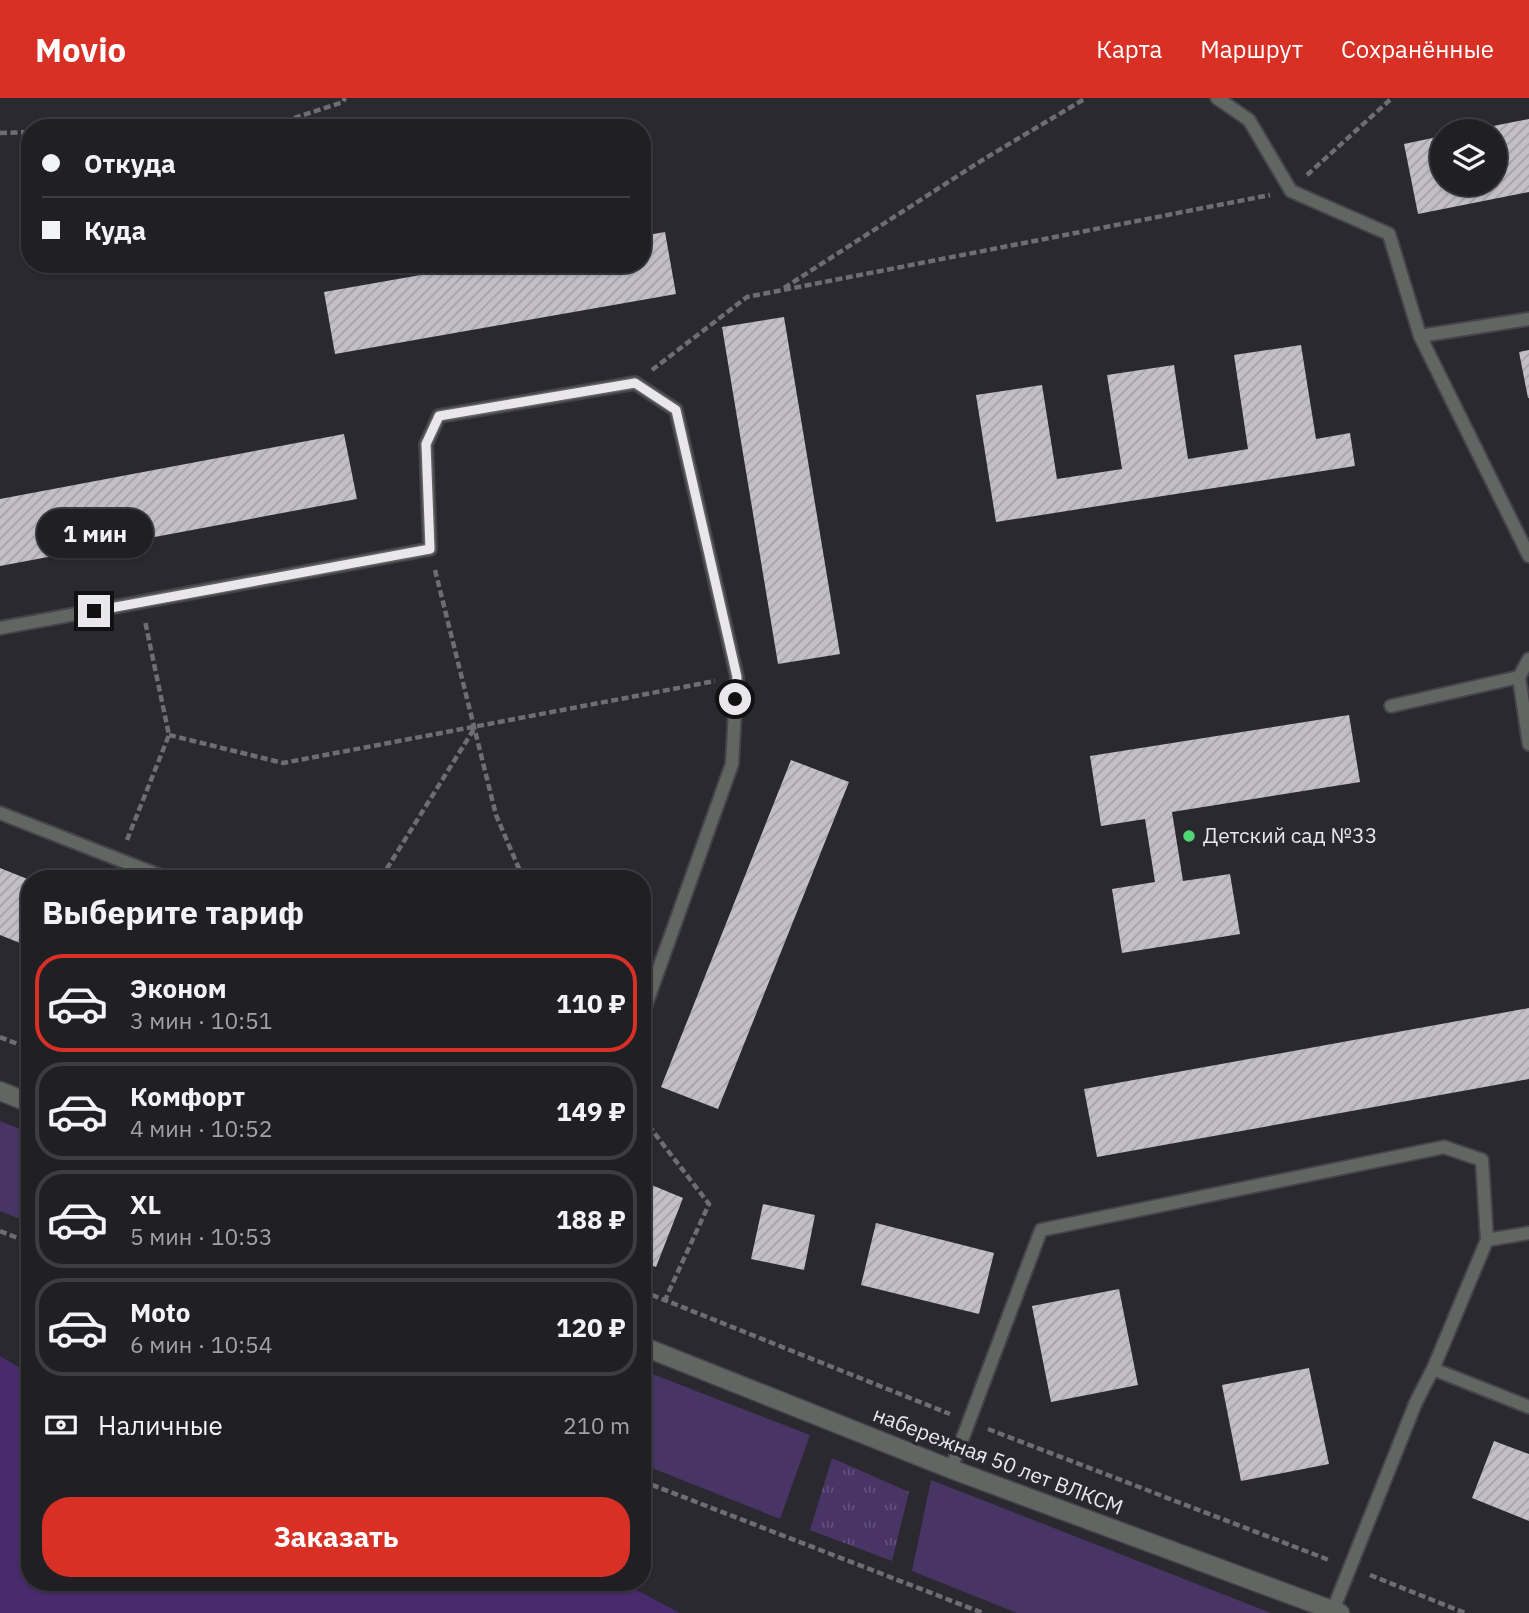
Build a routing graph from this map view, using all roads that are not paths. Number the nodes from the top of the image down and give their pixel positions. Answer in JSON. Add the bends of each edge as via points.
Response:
{"nodes":[{"id":1,"x":1217,"y":98,"type":"edge"},
{"id":2,"x":1529,"y":318,"type":"edge"},
{"id":3,"x":1420,"y":337,"type":"junction"},
{"id":4,"x":1529,"y":556,"type":"edge"},
{"id":5,"x":0,"y":628,"type":"edge"},
{"id":6,"x":1529,"y":659,"type":"edge"},
{"id":7,"x":1519,"y":677,"type":"junction"},
{"id":8,"x":1391,"y":706,"type":"dead end"},
{"id":9,"x":1529,"y":744,"type":"edge"},
{"id":10,"x":0,"y":813,"type":"edge"},
{"id":11,"x":145,"y":870,"type":"edge"},
{"id":12,"x":651,"y":991,"type":"edge"},
{"id":13,"x":0,"y":1091,"type":"edge"},
{"id":14,"x":21,"y":1099,"type":"edge"},
{"id":15,"x":1529,"y":1233,"type":"edge"},
{"id":16,"x":1487,"y":1240,"type":"junction"},
{"id":17,"x":651,"y":1350,"type":"edge"},
{"id":18,"x":1433,"y":1369,"type":"junction"},
{"id":19,"x":1529,"y":1407,"type":"edge"},
{"id":20,"x":951,"y":1469,"type":"junction"},
{"id":21,"x":1336,"y":1612,"type":"edge"}],
"edges":[{"from":1,"to":3,"type":"lane","via":[[1250,120],[1291,191],[1389,234]]},
{"from":2,"to":3,"type":"lane"},
{"from":3,"to":4,"type":"lane"},
{"from":5,"to":12,"type":"lane","via":[[430,549],[426,444],[439,416],[635,383],[676,410],[737,677],[732,764]]},
{"from":6,"to":7,"type":"lane"},
{"from":7,"to":8,"type":"lane"},
{"from":7,"to":9,"type":"lane"},
{"from":10,"to":11,"type":"lane"},
{"from":13,"to":14,"type":"street"},
{"from":15,"to":16,"type":"lane"},
{"from":16,"to":18,"type":"lane"},
{"from":16,"to":20,"type":"lane","via":[[1482,1160],[1444,1147],[1041,1230]]},
{"from":17,"to":20,"type":"street","name":"набережная 50 лет ВЛКСМ"},
{"from":18,"to":19,"type":"lane"},
{"from":18,"to":21,"type":"lane","via":[[1350,1567]]},
{"from":20,"to":21,"type":"street","name":"набережная 50 лет ВЛКСМ"}]}
